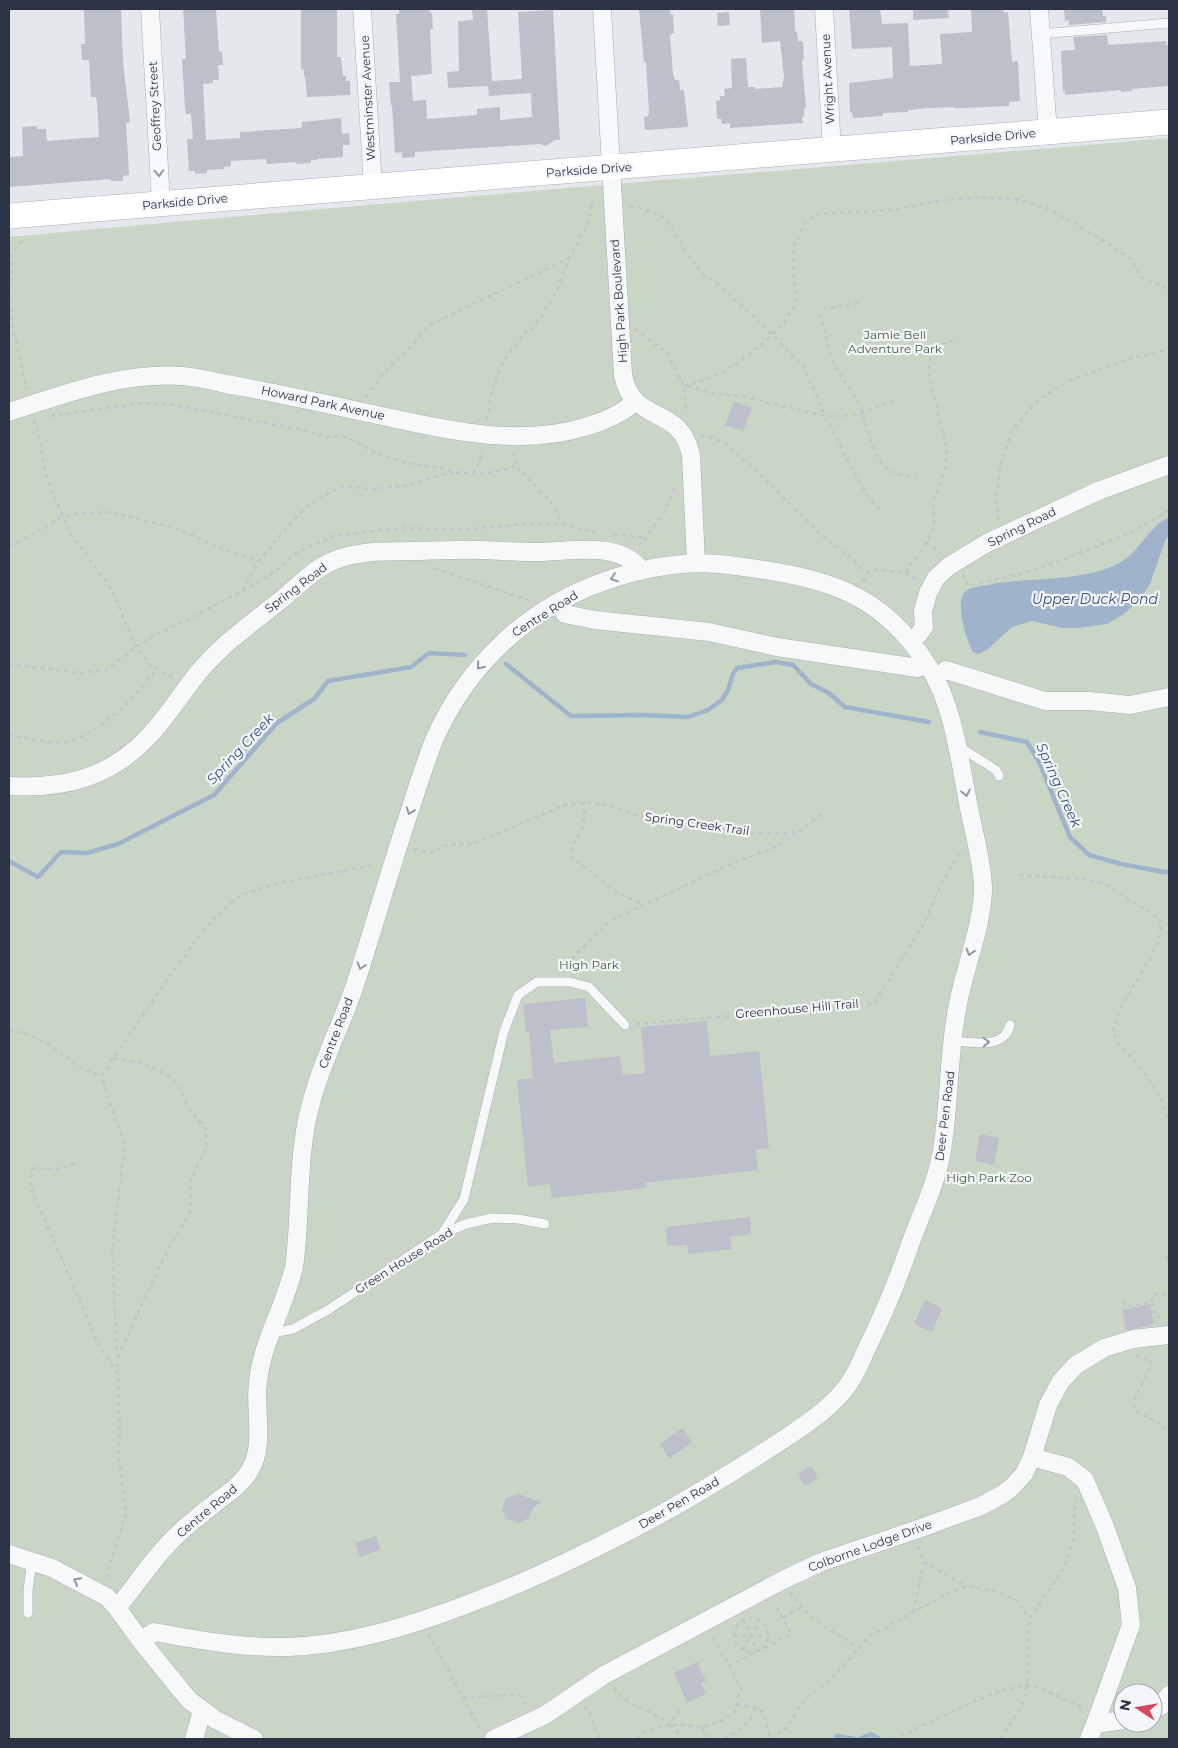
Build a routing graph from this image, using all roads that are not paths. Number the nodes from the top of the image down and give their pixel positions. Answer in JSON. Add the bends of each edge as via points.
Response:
{"nodes":[{"id":1,"x":150,"y":9,"type":"edge"},
{"id":2,"x":362,"y":9,"type":"edge"},
{"id":3,"x":602,"y":9,"type":"edge"},
{"id":4,"x":824,"y":9,"type":"edge"},
{"id":5,"x":1039,"y":9,"type":"edge"},
{"id":6,"x":1169,"y":23,"type":"edge"},
{"id":7,"x":1040,"y":34,"type":"junction"},
{"id":8,"x":1169,"y":122,"type":"edge"},
{"id":9,"x":1048,"y":132,"type":"junction"},
{"id":10,"x":832,"y":150,"type":"junction"},
{"id":11,"x":611,"y":168,"type":"junction"},
{"id":12,"x":373,"y":187,"type":"junction"},
{"id":13,"x":161,"y":204,"type":"junction"},
{"id":14,"x":9,"y":216,"type":"edge"},
{"id":15,"x":635,"y":402,"type":"junction"},
{"id":16,"x":9,"y":412,"type":"edge"},
{"id":17,"x":1169,"y":465,"type":"edge"},
{"id":18,"x":696,"y":563,"type":"junction"},
{"id":19,"x":641,"y":571,"type":"junction"},
{"id":20,"x":565,"y":614,"type":"dead end"},
{"id":21,"x":916,"y":640,"type":"junction"},
{"id":22,"x":918,"y":668,"type":"dead end"},
{"id":23,"x":946,"y":670,"type":"dead end"},
{"id":24,"x":1169,"y":697,"type":"edge"},
{"id":25,"x":956,"y":745,"type":"junction"},
{"id":26,"x":999,"y":776,"type":"dead end"},
{"id":27,"x":9,"y":786,"type":"edge"},
{"id":28,"x":625,"y":1025,"type":"road end"},
{"id":29,"x":1010,"y":1025,"type":"dead end"},
{"id":30,"x":953,"y":1041,"type":"junction"},
{"id":31,"x":544,"y":1224,"type":"dead end"},
{"id":32,"x":442,"y":1234,"type":"junction"},
{"id":33,"x":1165,"y":1329,"type":"edge"},
{"id":34,"x":272,"y":1333,"type":"junction"},
{"id":35,"x":1032,"y":1457,"type":"junction"},
{"id":36,"x":9,"y":1554,"type":"edge"},
{"id":37,"x":32,"y":1561,"type":"junction"},
{"id":38,"x":118,"y":1608,"type":"junction"},
{"id":39,"x":28,"y":1613,"type":"dead end"},
{"id":40,"x":141,"y":1640,"type":"junction"},
{"id":41,"x":202,"y":1711,"type":"junction"},
{"id":42,"x":1113,"y":1722,"type":"edge"},
{"id":43,"x":1094,"y":1726,"type":"edge"},
{"id":44,"x":488,"y":1736,"type":"edge"},
{"id":45,"x":194,"y":1739,"type":"edge"},
{"id":46,"x":254,"y":1739,"type":"edge"}],
"edges":[{"from":1,"to":13,"type":"street","name":"Geoffrey Street","one_way":true},
{"from":2,"to":12,"type":"street","name":"Westminster Avenue"},
{"from":3,"to":11,"type":"street","name":"High Park Boulevard"},
{"from":4,"to":10,"type":"street","name":"Wright Avenue"},
{"from":5,"to":7,"type":"street"},
{"from":6,"to":7,"type":"lane"},
{"from":7,"to":9,"type":"street"},
{"from":8,"to":9,"type":"main road","name":"Parkside Drive"},
{"from":9,"to":10,"type":"main road","name":"Parkside Drive"},
{"from":10,"to":11,"type":"main road","name":"Parkside Drive"},
{"from":11,"to":12,"type":"main road","name":"Parkside Drive"},
{"from":11,"to":15,"type":"street","name":"High Park Boulevard","via":[[623,375]]},
{"from":12,"to":13,"type":"main road","name":"Parkside Drive"},
{"from":13,"to":14,"type":"main road","name":"Parkside Drive"},
{"from":15,"to":16,"type":"street","name":"Howard Park Avenue","via":[[606,420],[578,429],[506,436],[458,432],[183,376],[145,375],[119,379]]},
{"from":15,"to":18,"type":"street","via":[[676,426],[689,445]]},
{"from":17,"to":21,"type":"street","name":"Spring Road","via":[[1098,491],[1002,536],[949,566],[936,578],[928,593],[923,611],[924,627]]},
{"from":18,"to":19,"type":"street","name":"Centre Road"},
{"from":18,"to":21,"type":"street","via":[[727,564],[792,574],[834,586],[858,596]]},
{"from":19,"to":27,"type":"street","name":"Spring Road","via":[[628,556],[601,550],[380,550],[352,554],[331,562],[310,576],[222,648],[198,673],[149,736],[126,756],[90,777],[53,786]]},
{"from":19,"to":34,"type":"street","name":"Centre Road","one_way":true,"via":[[569,596],[502,642],[457,697],[436,736],[350,999],[313,1097],[303,1144],[294,1267]]},
{"from":20,"to":22,"type":"street","via":[[709,632],[776,647]]},
{"from":21,"to":25,"type":"street","name":"Deer Pen Road","via":[[947,707]]},
{"from":23,"to":24,"type":"street","via":[[1045,701],[1130,705]]},
{"from":25,"to":26,"type":"lane","via":[[996,770]]},
{"from":25,"to":30,"type":"street","name":"Deer Pen Road","one_way":true,"via":[[983,884],[979,920],[956,1010]]},
{"from":28,"to":32,"type":"lane","via":[[589,987],[570,982],[537,982],[518,995],[504,1031],[464,1199]]},
{"from":30,"to":29,"type":"lane","one_way":true,"via":[[992,1043],[1005,1036]]},
{"from":30,"to":40,"type":"street","name":"Deer Pen Road","via":[[942,1154],[935,1182],[895,1288],[845,1389],[806,1424],[688,1499],[608,1542],[553,1570],[422,1622],[367,1637],[295,1647],[252,1647],[154,1632]]},
{"from":31,"to":32,"type":"lane","name":"Green House Road","via":[[492,1218]]},
{"from":32,"to":34,"type":"lane","name":"Green House Road","via":[[328,1310],[293,1329]]},
{"from":33,"to":35,"type":"street","name":"Colborne Lodge Drive","via":[[1104,1348],[1076,1365],[1061,1381],[1052,1398]]},
{"from":34,"to":38,"type":"street","name":"Centre Road","via":[[258,1382],[257,1452],[249,1472],[237,1486],[175,1536]]},
{"from":35,"to":43,"type":"street","via":[[1068,1467],[1085,1480],[1127,1588],[1130,1625]]},
{"from":35,"to":44,"type":"street","name":"Colborne Lodge Drive","via":[[1018,1481],[982,1506],[821,1562],[604,1675],[545,1715]]},
{"from":36,"to":37,"type":"street"},
{"from":38,"to":37,"type":"street","one_way":true,"via":[[103,1595]]},
{"from":37,"to":39,"type":"lane"},
{"from":38,"to":40,"type":"street"},
{"from":40,"to":41,"type":"street","via":[[179,1689]]},
{"from":41,"to":45,"type":"street"},
{"from":41,"to":46,"type":"street"},
{"from":42,"to":43,"type":"street"}]}
